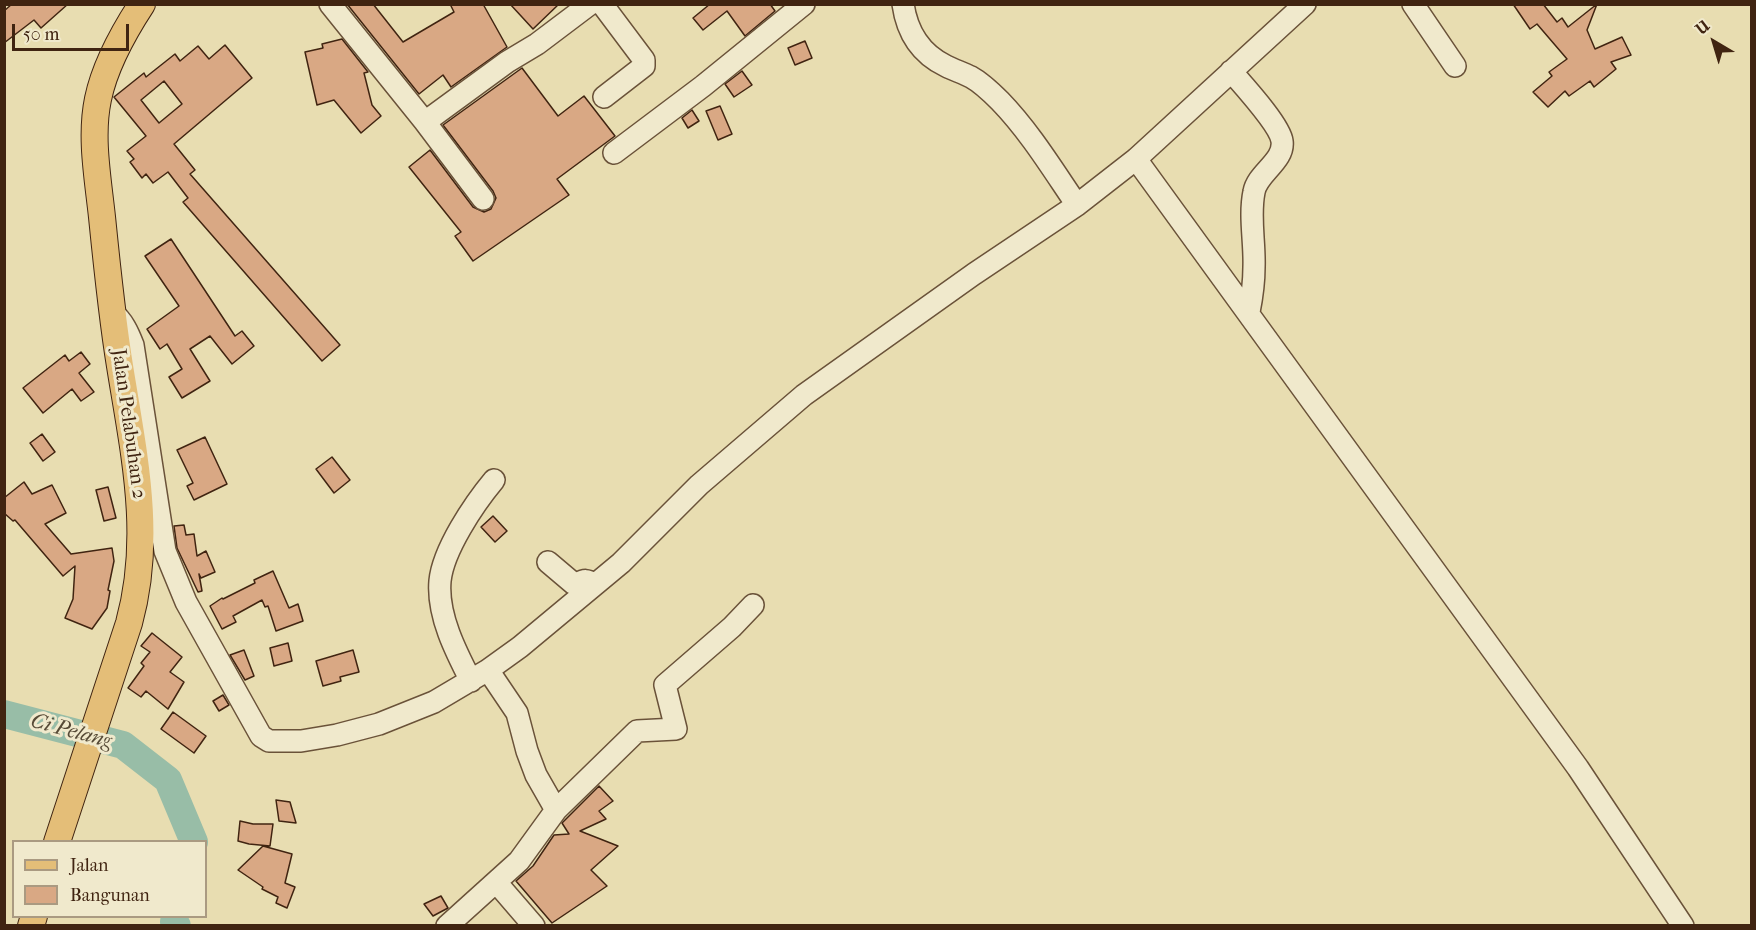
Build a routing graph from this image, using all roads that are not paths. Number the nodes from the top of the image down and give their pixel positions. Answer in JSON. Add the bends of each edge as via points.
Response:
{"nodes":[{"id":1,"x":142,"y":4,"type":"edge"},
{"id":2,"x":330,"y":4,"type":"edge"},
{"id":3,"x":590,"y":4,"type":"edge"},
{"id":4,"x":602,"y":4,"type":"edge"},
{"id":5,"x":804,"y":4,"type":"edge"},
{"id":6,"x":903,"y":4,"type":"edge"},
{"id":7,"x":1305,"y":4,"type":"edge"},
{"id":8,"x":1413,"y":4,"type":"edge"},
{"id":9,"x":1455,"y":66,"type":"dead end"},
{"id":10,"x":1231,"y":70,"type":"junction"},
{"id":11,"x":604,"y":97,"type":"dead end"},
{"id":12,"x":425,"y":122,"type":"junction"},
{"id":13,"x":614,"y":153,"type":"dead end"},
{"id":14,"x":1136,"y":159,"type":"junction"},
{"id":15,"x":483,"y":199,"type":"dead end"},
{"id":16,"x":1077,"y":205,"type":"junction"},
{"id":17,"x":112,"y":312,"type":"junction"},
{"id":18,"x":1249,"y":312,"type":"junction"},
{"id":19,"x":494,"y":480,"type":"dead end"},
{"id":20,"x":548,"y":562,"type":"dead end"},
{"id":21,"x":595,"y":584,"type":"junction"},
{"id":22,"x":753,"y":605,"type":"dead end"},
{"id":23,"x":479,"y":675,"type":"junction"},
{"id":24,"x":556,"y":810,"type":"junction"},
{"id":25,"x":58,"y":840,"type":"edge"},
{"id":26,"x":496,"y":882,"type":"junction"},
{"id":27,"x":447,"y":926,"type":"edge"},
{"id":28,"x":534,"y":926,"type":"edge"},
{"id":29,"x":1683,"y":926,"type":"edge"}],
"edges":[{"from":1,"to":17,"type":"main road","name":"Jalan Pelabuhan 2","via":[[116,49],[96,115],[97,166]]},
{"from":2,"to":12,"type":"street"},
{"from":3,"to":12,"type":"street"},
{"from":4,"to":11,"type":"street","via":[[644,60],[644,66]]},
{"from":5,"to":13,"type":"street"},
{"from":6,"to":16,"type":"street","via":[[905,17],[926,55],[974,78],[1001,101]]},
{"from":7,"to":10,"type":"street"},
{"from":8,"to":9,"type":"street"},
{"from":10,"to":14,"type":"street"},
{"from":10,"to":18,"type":"street","via":[[1277,128],[1283,143],[1254,192],[1254,267]]},
{"from":12,"to":15,"type":"street"},
{"from":14,"to":16,"type":"street"},
{"from":14,"to":18,"type":"street"},
{"from":16,"to":21,"type":"street","via":[[804,395],[699,485]]},
{"from":17,"to":23,"type":"street","via":[[128,331],[133,345],[165,551],[186,602],[258,733],[269,741],[301,741],[379,724],[434,702]]},
{"from":17,"to":25,"type":"main road","name":"Jalan Pelabuhan 2","via":[[140,495],[142,538],[136,596]]},
{"from":18,"to":29,"type":"street","via":[[1578,768]]},
{"from":19,"to":23,"type":"street","via":[[462,526],[440,579],[441,600],[460,660]]},
{"from":20,"to":21,"type":"street","via":[[574,584],[582,580]]},
{"from":21,"to":23,"type":"street","via":[[520,647]]},
{"from":22,"to":24,"type":"street","via":[[665,685],[676,729],[637,731]]},
{"from":23,"to":24,"type":"street","via":[[517,713],[526,751]]},
{"from":24,"to":26,"type":"street","via":[[519,861]]},
{"from":26,"to":27,"type":"street"},
{"from":26,"to":28,"type":"street"}]}
